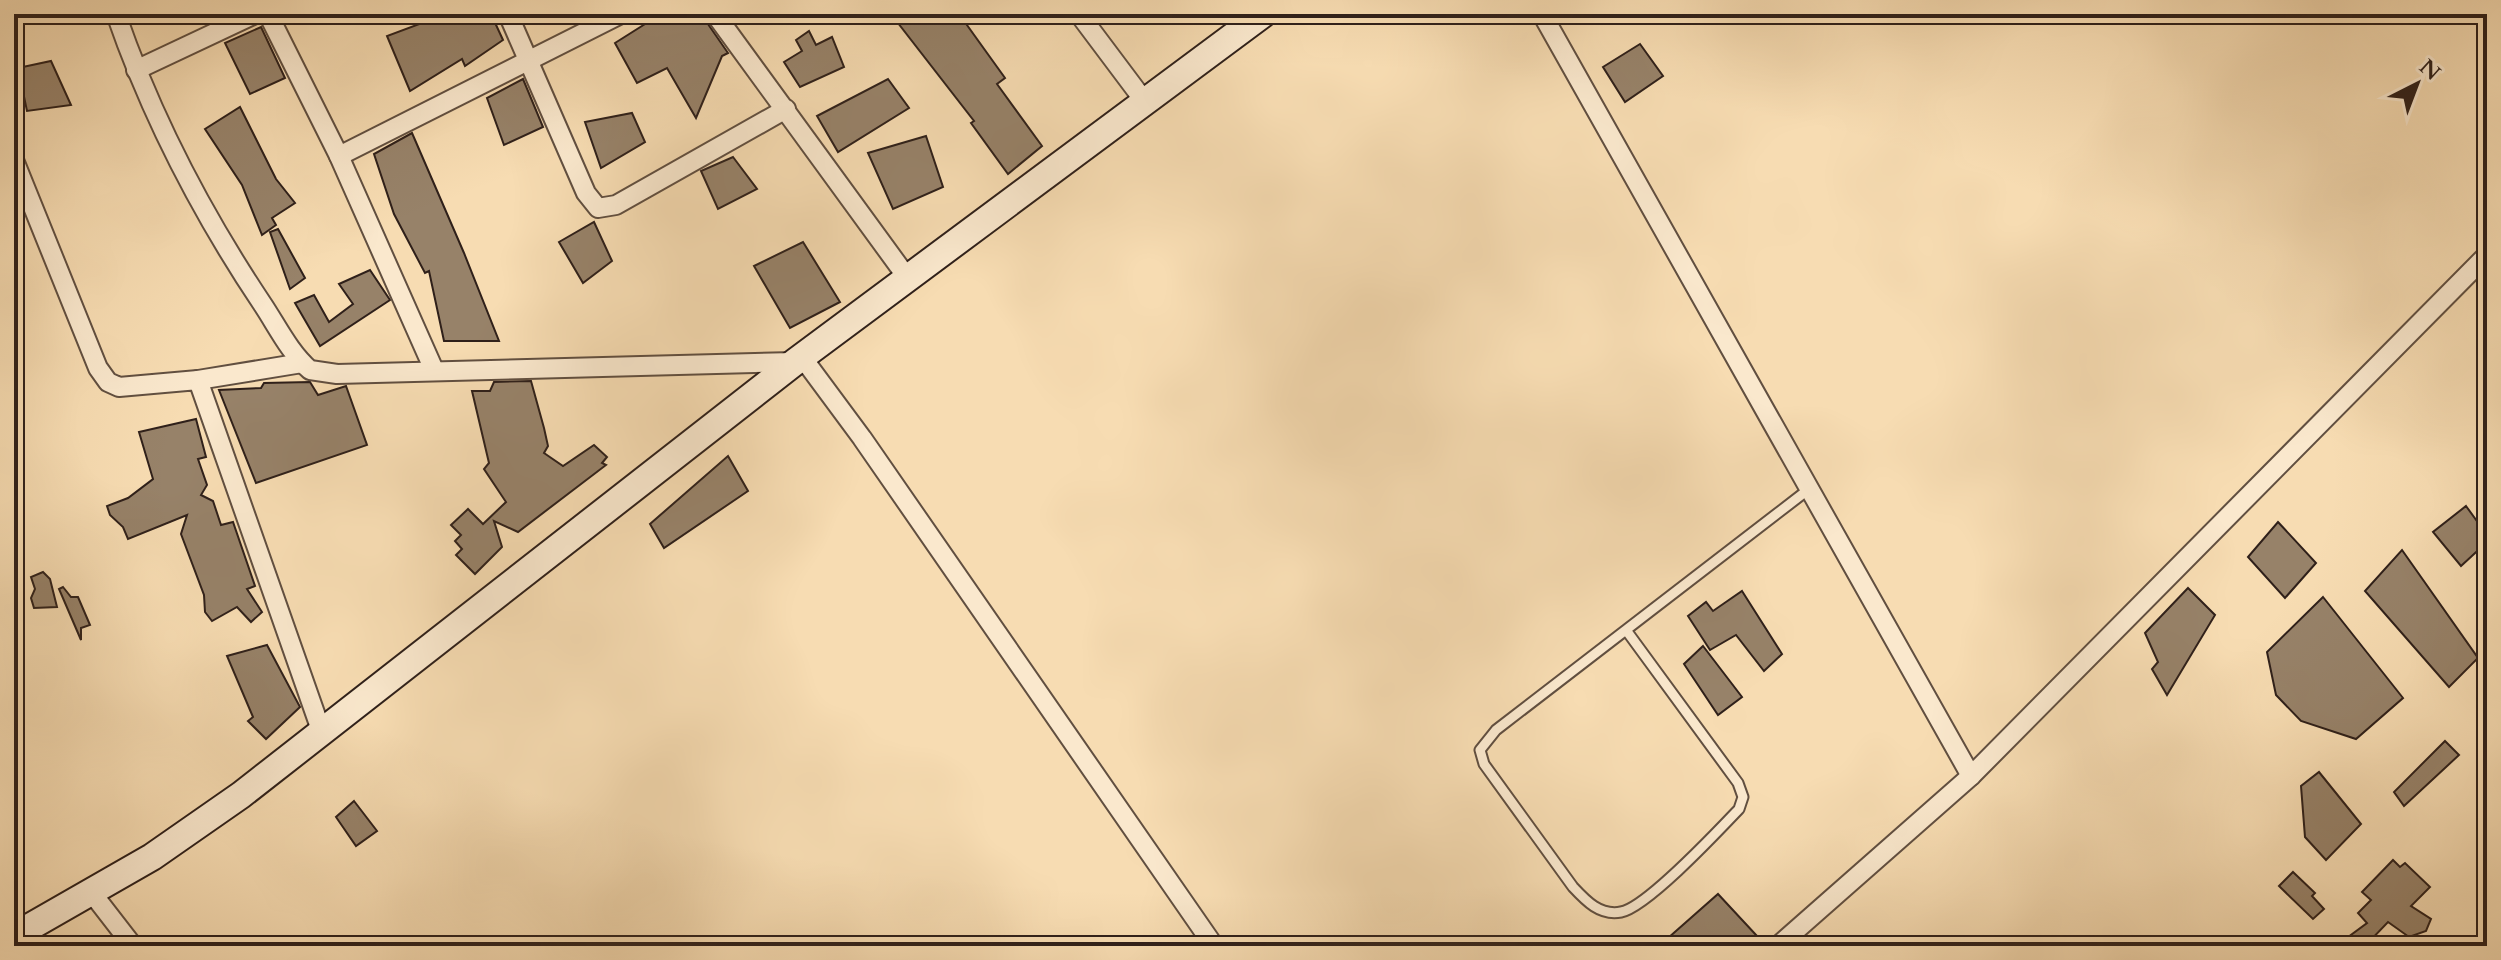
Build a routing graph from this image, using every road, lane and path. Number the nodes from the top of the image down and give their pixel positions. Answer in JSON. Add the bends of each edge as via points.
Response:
{"nodes":[{"id":1,"x":116,"y":14,"type":"edge"},
{"id":2,"x":255,"y":14,"type":"edge"},
{"id":3,"x":268,"y":14,"type":"edge"},
{"id":4,"x":508,"y":14,"type":"edge"},
{"id":5,"x":621,"y":14,"type":"edge"},
{"id":6,"x":715,"y":14,"type":"edge"},
{"id":7,"x":1079,"y":14,"type":"edge"},
{"id":8,"x":1263,"y":14,"type":"edge"},
{"id":9,"x":1542,"y":14,"type":"edge"},
{"id":10,"x":529,"y":60,"type":"junction"},
{"id":11,"x":136,"y":70,"type":"junction"},
{"id":12,"x":1145,"y":102,"type":"junction"},
{"id":13,"x":786,"y":109,"type":"junction"},
{"id":14,"x":339,"y":156,"type":"junction"},
{"id":15,"x":14,"y":160,"type":"edge"},
{"id":16,"x":2487,"y":255,"type":"edge"},
{"id":17,"x":909,"y":280,"type":"junction"},
{"id":18,"x":799,"y":360,"type":"junction"},
{"id":19,"x":302,"y":363,"type":"junction"},
{"id":20,"x":434,"y":370,"type":"junction"},
{"id":21,"x":198,"y":380,"type":"junction"},
{"id":22,"x":1809,"y":489,"type":"junction"},
{"id":23,"x":1626,"y":630,"type":"junction"},
{"id":24,"x":322,"y":733,"type":"junction"},
{"id":25,"x":1971,"y":776,"type":"junction"},
{"id":26,"x":92,"y":893,"type":"junction"},
{"id":27,"x":14,"y":936,"type":"edge"},
{"id":28,"x":133,"y":946,"type":"edge"},
{"id":29,"x":1214,"y":946,"type":"edge"},
{"id":30,"x":1778,"y":946,"type":"edge"}],
"edges":[{"from":1,"to":11,"type":"street"},
{"from":2,"to":11,"type":"street"},
{"from":3,"to":14,"type":"street"},
{"from":4,"to":10,"type":"street"},
{"from":5,"to":10,"type":"street"},
{"from":6,"to":13,"type":"street"},
{"from":7,"to":12,"type":"street"},
{"from":8,"to":12,"type":"street"},
{"from":9,"to":22,"type":"street"},
{"from":10,"to":13,"type":"street","via":[[586,193],[598,208],[616,205]]},
{"from":10,"to":14,"type":"street"},
{"from":11,"to":19,"type":"street","via":[[184,176]]},
{"from":12,"to":17,"type":"street"},
{"from":13,"to":17,"type":"street"},
{"from":14,"to":20,"type":"street"},
{"from":15,"to":21,"type":"street","via":[[108,382],[119,387]]},
{"from":16,"to":25,"type":"street"},
{"from":17,"to":18,"type":"street"},
{"from":18,"to":20,"type":"street"},
{"from":18,"to":24,"type":"street"},
{"from":18,"to":29,"type":"street","via":[[862,438]]},
{"from":19,"to":20,"type":"street","via":[[321,374]]},
{"from":19,"to":21,"type":"street"},
{"from":21,"to":24,"type":"street"},
{"from":22,"to":23,"type":"lane"},
{"from":22,"to":25,"type":"street"},
{"from":23,"to":23,"type":"lane","via":[[1496,730],[1480,750],[1484,764],[1573,887],[1588,904],[1607,912],[1621,912],[1645,900],[1739,809],[1743,797]]},
{"from":24,"to":26,"type":"street","via":[[152,857]]},
{"from":25,"to":30,"type":"street"},
{"from":26,"to":27,"type":"street"},
{"from":26,"to":28,"type":"street"}]}
